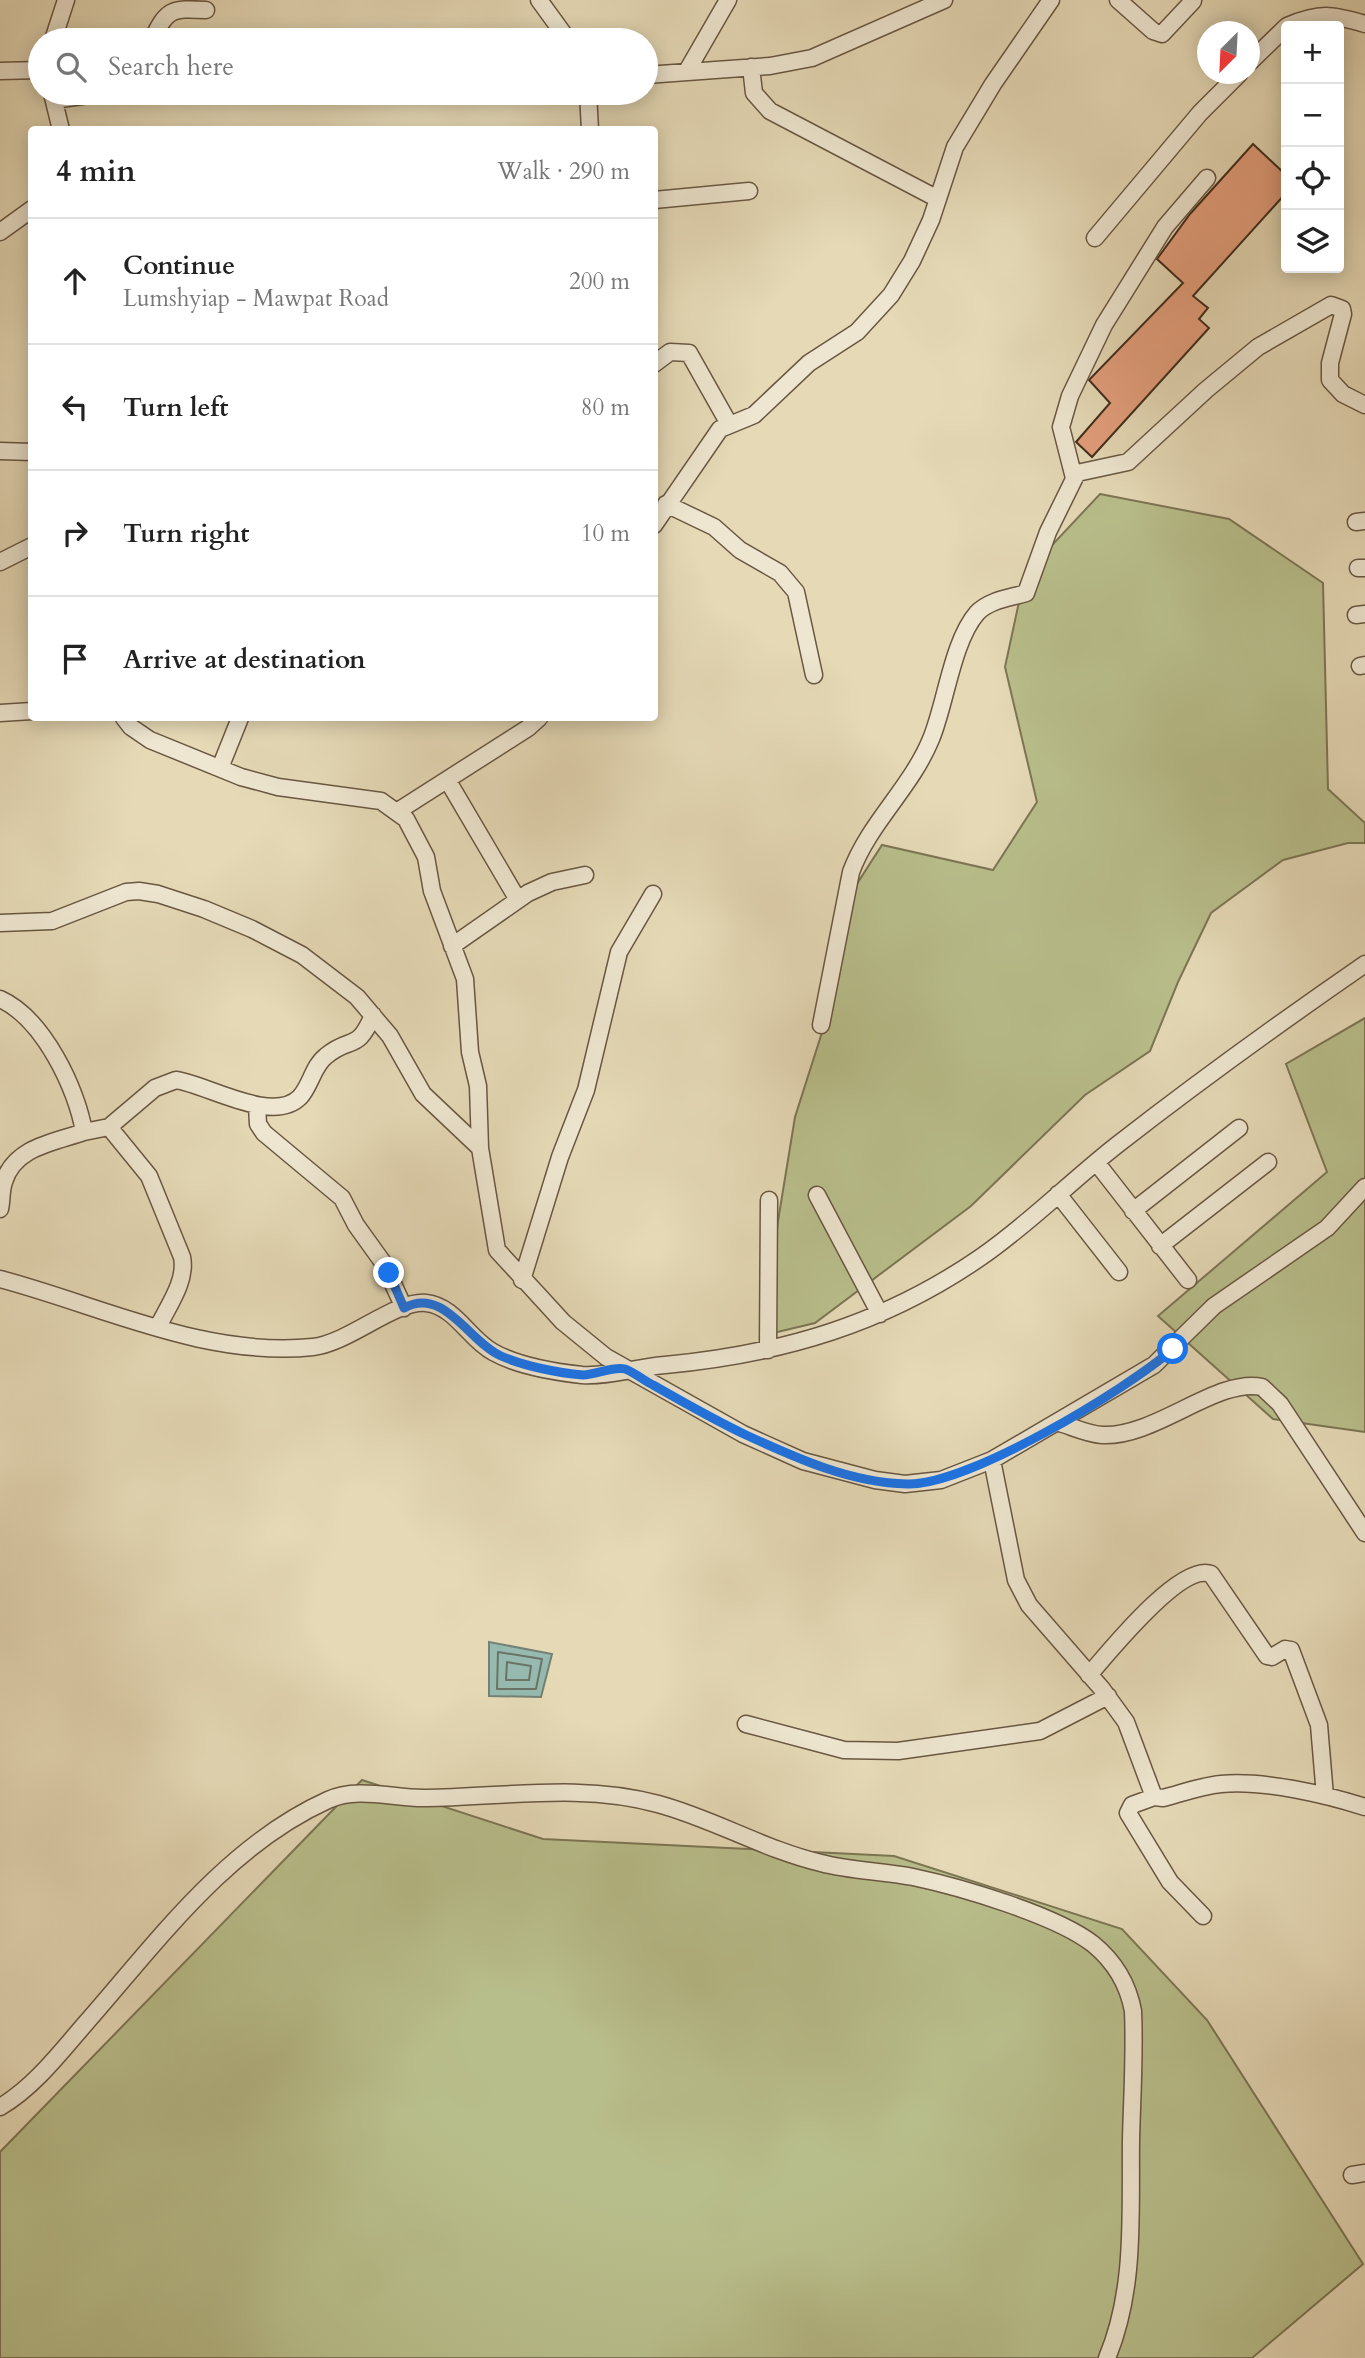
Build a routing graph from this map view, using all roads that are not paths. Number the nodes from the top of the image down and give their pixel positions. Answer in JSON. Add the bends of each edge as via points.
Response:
{"nodes":[{"id":1,"x":66,"y":0,"type":"edge"},
{"id":2,"x":539,"y":0,"type":"edge"},
{"id":3,"x":728,"y":0,"type":"edge"},
{"id":4,"x":944,"y":0,"type":"edge"},
{"id":5,"x":1051,"y":0,"type":"edge"},
{"id":6,"x":1118,"y":0,"type":"edge"},
{"id":7,"x":1193,"y":1,"type":"edge"},
{"id":8,"x":206,"y":10,"type":"dead end"},
{"id":9,"x":1299,"y":21,"type":"edge"},
{"id":10,"x":1365,"y":24,"type":"edge"},
{"id":11,"x":57,"y":28,"type":"edge"},
{"id":12,"x":158,"y":28,"type":"edge"},
{"id":13,"x":559,"y":28,"type":"edge"},
{"id":14,"x":1281,"y":32,"type":"edge"},
{"id":15,"x":1260,"y":52,"type":"edge"},
{"id":16,"x":751,"y":67,"type":"junction"},
{"id":17,"x":28,"y":70,"type":"edge"},
{"id":18,"x":0,"y":71,"type":"edge"},
{"id":19,"x":687,"y":71,"type":"junction"},
{"id":20,"x":658,"y":74,"type":"edge"},
{"id":21,"x":1229,"y":84,"type":"edge"},
{"id":22,"x":55,"y":105,"type":"edge"},
{"id":23,"x":589,"y":105,"type":"edge"},
{"id":24,"x":60,"y":126,"type":"edge"},
{"id":25,"x":590,"y":126,"type":"edge"},
{"id":26,"x":1207,"y":177,"type":"dead end"},
{"id":27,"x":749,"y":191,"type":"dead end"},
{"id":28,"x":938,"y":199,"type":"junction"},
{"id":29,"x":658,"y":200,"type":"edge"},
{"id":30,"x":28,"y":212,"type":"edge"},
{"id":31,"x":0,"y":232,"type":"edge"},
{"id":32,"x":1095,"y":238,"type":"dead end"},
{"id":33,"x":658,"y":361,"type":"edge"},
{"id":34,"x":1365,"y":405,"type":"edge"},
{"id":35,"x":729,"y":424,"type":"junction"},
{"id":36,"x":0,"y":451,"type":"edge"},
{"id":37,"x":28,"y":452,"type":"edge"},
{"id":38,"x":1074,"y":478,"type":"junction"},
{"id":39,"x":666,"y":504,"type":"junction"},
{"id":40,"x":658,"y":518,"type":"edge"},
{"id":41,"x":28,"y":549,"type":"edge"},
{"id":42,"x":0,"y":562,"type":"edge"},
{"id":43,"x":814,"y":676,"type":"dead end"},
{"id":44,"x":28,"y":711,"type":"edge"},
{"id":45,"x":0,"y":713,"type":"edge"},
{"id":46,"x":126,"y":721,"type":"edge"},
{"id":47,"x":239,"y":721,"type":"edge"},
{"id":48,"x":535,"y":721,"type":"edge"},
{"id":49,"x":220,"y":768,"type":"junction"},
{"id":50,"x":448,"y":781,"type":"junction"},
{"id":51,"x":398,"y":811,"type":"junction"},
{"id":52,"x":585,"y":875,"type":"dead end"},
{"id":53,"x":653,"y":894,"type":"dead end"},
{"id":54,"x":518,"y":900,"type":"junction"},
{"id":55,"x":0,"y":923,"type":"edge"},
{"id":56,"x":452,"y":946,"type":"junction"},
{"id":57,"x":1365,"y":964,"type":"edge"},
{"id":58,"x":0,"y":999,"type":"edge"},
{"id":59,"x":373,"y":1016,"type":"junction"},
{"id":60,"x":821,"y":1025,"type":"dead end"},
{"id":61,"x":257,"y":1106,"type":"junction"},
{"id":62,"x":109,"y":1127,"type":"junction"},
{"id":63,"x":1238,"y":1128,"type":"dead end"},
{"id":64,"x":84,"y":1132,"type":"junction"},
{"id":65,"x":480,"y":1148,"type":"junction"},
{"id":66,"x":1096,"y":1162,"type":"junction"},
{"id":67,"x":1268,"y":1162,"type":"dead end"},
{"id":68,"x":1365,"y":1187,"type":"edge"},
{"id":69,"x":1058,"y":1194,"type":"junction"},
{"id":70,"x":817,"y":1195,"type":"dead end"},
{"id":71,"x":769,"y":1200,"type":"dead end"},
{"id":72,"x":0,"y":1209,"type":"edge"},
{"id":73,"x":1133,"y":1211,"type":"junction"},
{"id":74,"x":1160,"y":1246,"type":"junction"},
{"id":75,"x":1119,"y":1272,"type":"dead end"},
{"id":76,"x":0,"y":1279,"type":"edge"},
{"id":77,"x":522,"y":1280,"type":"junction"},
{"id":78,"x":1188,"y":1280,"type":"dead end"},
{"id":79,"x":404,"y":1308,"type":"junction"},
{"id":80,"x":880,"y":1314,"type":"junction"},
{"id":81,"x":158,"y":1327,"type":"junction"},
{"id":82,"x":768,"y":1350,"type":"junction"},
{"id":83,"x":624,"y":1369,"type":"junction"},
{"id":84,"x":1059,"y":1423,"type":"junction"},
{"id":85,"x":992,"y":1460,"type":"junction"},
{"id":86,"x":1365,"y":1533,"type":"edge"},
{"id":87,"x":1089,"y":1675,"type":"junction"},
{"id":88,"x":1108,"y":1696,"type":"junction"},
{"id":89,"x":746,"y":1724,"type":"dead end"},
{"id":90,"x":1325,"y":1796,"type":"junction"},
{"id":91,"x":1154,"y":1797,"type":"junction"},
{"id":92,"x":1365,"y":1807,"type":"edge"},
{"id":93,"x":1203,"y":1916,"type":"dead end"},
{"id":94,"x":0,"y":2107,"type":"edge"},
{"id":95,"x":1107,"y":2358,"type":"edge"}],
"edges":[{"from":1,"to":11,"type":"street"},
{"from":2,"to":13,"type":"street"},
{"from":3,"to":19,"type":"street"},
{"from":4,"to":16,"type":"street","via":[[812,58]]},
{"from":5,"to":28,"type":"street","via":[[955,147]]},
{"from":6,"to":7,"type":"street","via":[[1162,34]]},
{"from":8,"to":12,"type":"street","via":[[178,9],[166,14]]},
{"from":9,"to":10,"type":"street","via":[[1314,15]]},
{"from":14,"to":15,"type":"street"},
{"from":16,"to":19,"type":"street"},
{"from":16,"to":28,"type":"street","via":[[754,93],[770,111]]},
{"from":17,"to":18,"type":"street"},
{"from":19,"to":20,"type":"street"},
{"from":21,"to":32,"type":"street"},
{"from":22,"to":24,"type":"street"},
{"from":23,"to":25,"type":"street"},
{"from":26,"to":38,"type":"street","via":[[1165,227],[1104,325],[1070,396],[1061,426]]},
{"from":27,"to":29,"type":"street"},
{"from":28,"to":35,"type":"street","via":[[912,261],[870,320],[809,363],[754,415]]},
{"from":30,"to":31,"type":"street"},
{"from":33,"to":35,"type":"street","via":[[670,352],[689,353]]},
{"from":34,"to":38,"type":"street","via":[[1343,394],[1330,380],[1343,314],[1331,305],[1258,347],[1128,462],[1082,470]]},
{"from":35,"to":39,"type":"street","via":[[720,429]]},
{"from":36,"to":37,"type":"street"},
{"from":38,"to":60,"type":"street","via":[[1048,532],[1029,589],[985,606],[974,618],[931,740],[906,787],[858,852],[850,872]]},
{"from":39,"to":40,"type":"street"},
{"from":39,"to":43,"type":"street","via":[[714,527],[789,581],[796,592]]},
{"from":41,"to":42,"type":"street"},
{"from":44,"to":45,"type":"street"},
{"from":46,"to":49,"type":"street","via":[[150,740]]},
{"from":47,"to":49,"type":"street"},
{"from":48,"to":50,"type":"street"},
{"from":49,"to":51,"type":"street","via":[[278,787],[381,801]]},
{"from":50,"to":51,"type":"street"},
{"from":50,"to":54,"type":"street"},
{"from":51,"to":56,"type":"street","via":[[426,857],[432,891]]},
{"from":52,"to":54,"type":"street","via":[[552,882]]},
{"from":53,"to":77,"type":"street","via":[[619,952],[586,1090]]},
{"from":54,"to":56,"type":"street"},
{"from":55,"to":59,"type":"street","via":[[40,923],[126,892],[158,894],[282,943],[357,997]]},
{"from":56,"to":65,"type":"street","via":[[465,979]]},
{"from":57,"to":66,"type":"street","via":[[1227,1061]]},
{"from":58,"to":64,"type":"street","via":[[26,1016],[76,1093]]},
{"from":59,"to":61,"type":"street","via":[[360,1040],[327,1055],[294,1102]]},
{"from":59,"to":65,"type":"street","via":[[390,1036],[423,1094]]},
{"from":61,"to":62,"type":"street","via":[[176,1080],[155,1088]]},
{"from":61,"to":79,"type":"street","via":[[258,1124],[264,1133],[342,1198],[384,1264]]},
{"from":62,"to":64,"type":"street"},
{"from":62,"to":81,"type":"street","via":[[149,1176],[182,1257],[181,1279]]},
{"from":63,"to":73,"type":"street"},
{"from":64,"to":72,"type":"street","via":[[27,1151],[18,1159],[4,1182]]},
{"from":65,"to":77,"type":"street","via":[[497,1250]]},
{"from":66,"to":69,"type":"street"},
{"from":66,"to":73,"type":"street"},
{"from":67,"to":74,"type":"street"},
{"from":68,"to":84,"type":"street","via":[[1317,1236],[1214,1306],[1154,1365]]},
{"from":69,"to":75,"type":"street"},
{"from":69,"to":80,"type":"street","via":[[980,1258]]},
{"from":70,"to":80,"type":"street"},
{"from":71,"to":82,"type":"street"},
{"from":73,"to":74,"type":"street"},
{"from":74,"to":78,"type":"street"},
{"from":76,"to":81,"type":"street"},
{"from":77,"to":83,"type":"street","via":[[563,1322]]},
{"from":79,"to":81,"type":"street","via":[[317,1346],[282,1348],[209,1341]]},
{"from":79,"to":83,"type":"street","via":[[420,1303],[441,1308],[489,1350],[514,1361],[582,1375]]},
{"from":80,"to":82,"type":"street","via":[[811,1341]]},
{"from":82,"to":83,"type":"street"},
{"from":83,"to":85,"type":"street","via":[[743,1434],[831,1470],[922,1484]]},
{"from":84,"to":85,"type":"street"},
{"from":84,"to":86,"type":"street","via":[[1099,1435],[1116,1435],[1243,1385],[1262,1387],[1280,1404]]},
{"from":85,"to":87,"type":"street","via":[[1016,1580],[1029,1605]]},
{"from":87,"to":88,"type":"street"},
{"from":87,"to":90,"type":"street","via":[[1145,1611],[1195,1574],[1211,1574],[1267,1656],[1285,1648],[1292,1650],[1319,1725]]},
{"from":88,"to":89,"type":"street","via":[[1040,1731],[898,1751],[844,1750]]},
{"from":88,"to":91,"type":"street","via":[[1134,1737]]},
{"from":90,"to":91,"type":"street","via":[[1222,1784]]},
{"from":90,"to":92,"type":"street"},
{"from":91,"to":93,"type":"street","via":[[1132,1805],[1128,1813],[1170,1882]]},
{"from":94,"to":95,"type":"street","via":[[15,2099],[46,2067],[222,1870],[329,1799],[359,1794],[406,1799],[567,1792],[656,1803],[794,1856],[912,1877],[1022,1911],[1073,1931],[1095,1945],[1117,1969],[1128,1988],[1133,2011],[1130,2228],[1123,2306]]}]}
